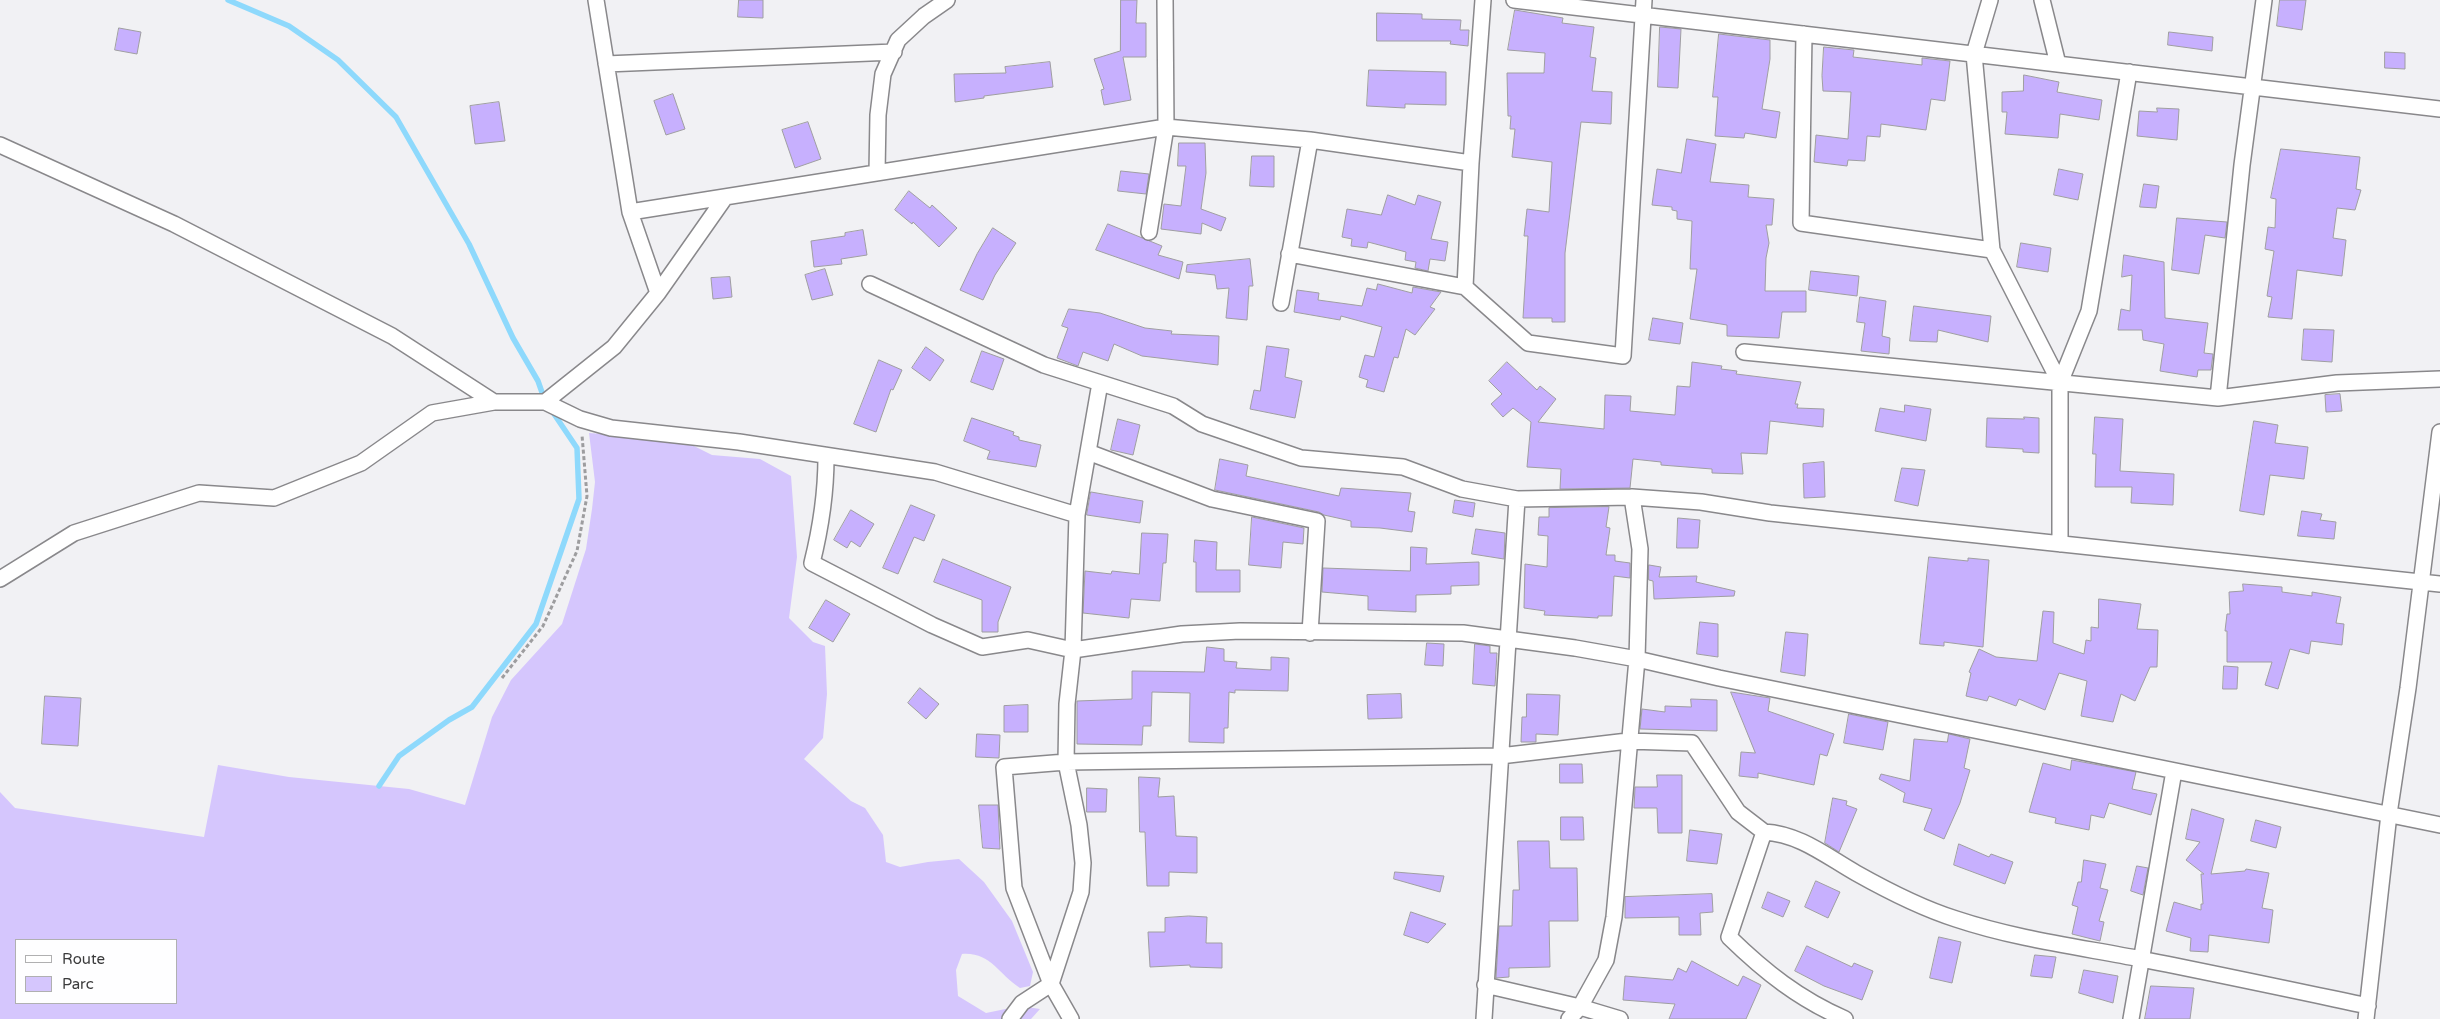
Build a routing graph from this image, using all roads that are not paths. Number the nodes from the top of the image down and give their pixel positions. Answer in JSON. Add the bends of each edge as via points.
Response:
{"nodes":[{"id":1,"x":596,"y":0,"type":"edge"},
{"id":2,"x":947,"y":0,"type":"edge"},
{"id":3,"x":1165,"y":0,"type":"edge"},
{"id":4,"x":1483,"y":0,"type":"edge"},
{"id":5,"x":1514,"y":0,"type":"edge"},
{"id":6,"x":1990,"y":0,"type":"edge"},
{"id":7,"x":2042,"y":0,"type":"edge"},
{"id":8,"x":2264,"y":0,"type":"edge"},
{"id":9,"x":1539,"y":1,"type":"edge"},
{"id":10,"x":1644,"y":8,"type":"edge"},
{"id":11,"x":1804,"y":34,"type":"junction"},
{"id":12,"x":894,"y":52,"type":"junction"},
{"id":13,"x":1974,"y":54,"type":"junction"},
{"id":14,"x":606,"y":64,"type":"junction"},
{"id":15,"x":2058,"y":64,"type":"junction"},
{"id":16,"x":2128,"y":72,"type":"junction"},
{"id":17,"x":2253,"y":87,"type":"junction"},
{"id":18,"x":2440,"y":109,"type":"edge"},
{"id":19,"x":1166,"y":127,"type":"junction"},
{"id":20,"x":1310,"y":140,"type":"junction"},
{"id":21,"x":0,"y":145,"type":"edge"},
{"id":22,"x":1471,"y":163,"type":"junction"},
{"id":23,"x":878,"y":173,"type":"junction"},
{"id":24,"x":724,"y":198,"type":"junction"},
{"id":25,"x":630,"y":212,"type":"junction"},
{"id":26,"x":1149,"y":232,"type":"dead end"},
{"id":27,"x":1992,"y":250,"type":"junction"},
{"id":28,"x":1289,"y":254,"type":"junction"},
{"id":29,"x":870,"y":284,"type":"dead end"},
{"id":30,"x":1465,"y":287,"type":"junction"},
{"id":31,"x":658,"y":293,"type":"junction"},
{"id":32,"x":1281,"y":303,"type":"dead end"},
{"id":33,"x":1744,"y":352,"type":"dead end"},
{"id":34,"x":2440,"y":379,"type":"edge"},
{"id":35,"x":1100,"y":383,"type":"junction"},
{"id":36,"x":2060,"y":383,"type":"junction"},
{"id":37,"x":2218,"y":398,"type":"junction"},
{"id":38,"x":494,"y":402,"type":"junction"},
{"id":39,"x":545,"y":402,"type":"junction"},
{"id":40,"x":2440,"y":432,"type":"edge"},
{"id":41,"x":1088,"y":452,"type":"junction"},
{"id":42,"x":826,"y":456,"type":"junction"},
{"id":43,"x":1632,"y":497,"type":"junction"},
{"id":44,"x":1517,"y":499,"type":"junction"},
{"id":45,"x":1077,"y":515,"type":"junction"},
{"id":46,"x":2060,"y":544,"type":"junction"},
{"id":47,"x":0,"y":579,"type":"edge"},
{"id":48,"x":2421,"y":582,"type":"junction"},
{"id":49,"x":2440,"y":584,"type":"edge"},
{"id":50,"x":1310,"y":633,"type":"junction"},
{"id":51,"x":1508,"y":638,"type":"junction"},
{"id":52,"x":1072,"y":650,"type":"junction"},
{"id":53,"x":1637,"y":659,"type":"junction"},
{"id":54,"x":1628,"y":741,"type":"junction"},
{"id":55,"x":1500,"y":756,"type":"junction"},
{"id":56,"x":1066,"y":762,"type":"junction"},
{"id":57,"x":2174,"y":771,"type":"junction"},
{"id":58,"x":2389,"y":814,"type":"junction"},
{"id":59,"x":2440,"y":825,"type":"edge"},
{"id":60,"x":1764,"y":832,"type":"junction"},
{"id":61,"x":2141,"y":959,"type":"junction"},
{"id":62,"x":1051,"y":984,"type":"junction"},
{"id":63,"x":1485,"y":985,"type":"junction"},
{"id":64,"x":1580,"y":1007,"type":"junction"},
{"id":65,"x":2367,"y":1012,"type":"edge"},
{"id":66,"x":1010,"y":1019,"type":"edge"},
{"id":67,"x":1071,"y":1019,"type":"edge"},
{"id":68,"x":1484,"y":1019,"type":"edge"},
{"id":69,"x":1569,"y":1019,"type":"edge"},
{"id":70,"x":1620,"y":1019,"type":"edge"},
{"id":71,"x":1845,"y":1019,"type":"edge"},
{"id":72,"x":2131,"y":1019,"type":"edge"}],
"edges":[{"from":1,"to":14,"type":"street"},
{"from":2,"to":12,"type":"street","via":[[898,40]]},
{"from":3,"to":19,"type":"street"},
{"from":4,"to":22,"type":"street"},
{"from":5,"to":9,"type":"street"},
{"from":6,"to":13,"type":"street"},
{"from":7,"to":15,"type":"street"},
{"from":8,"to":17,"type":"street"},
{"from":9,"to":10,"type":"street"},
{"from":10,"to":11,"type":"street"},
{"from":10,"to":30,"type":"street","via":[[1623,356],[1528,343]]},
{"from":11,"to":13,"type":"street"},
{"from":11,"to":27,"type":"street","via":[[1801,223]]},
{"from":12,"to":14,"type":"street"},
{"from":12,"to":23,"type":"street","via":[[883,74],[878,115]]},
{"from":13,"to":15,"type":"street"},
{"from":13,"to":27,"type":"street"},
{"from":14,"to":25,"type":"street"},
{"from":15,"to":16,"type":"street"},
{"from":16,"to":17,"type":"street"},
{"from":16,"to":36,"type":"street","via":[[2089,311]]},
{"from":17,"to":18,"type":"street"},
{"from":17,"to":37,"type":"street"},
{"from":19,"to":20,"type":"street"},
{"from":19,"to":23,"type":"street"},
{"from":19,"to":26,"type":"street"},
{"from":20,"to":22,"type":"street"},
{"from":20,"to":28,"type":"street"},
{"from":21,"to":38,"type":"street","via":[[174,224],[392,336]]},
{"from":22,"to":30,"type":"street"},
{"from":23,"to":24,"type":"street"},
{"from":24,"to":25,"type":"street"},
{"from":24,"to":31,"type":"street"},
{"from":25,"to":31,"type":"street"},
{"from":27,"to":36,"type":"street"},
{"from":28,"to":30,"type":"street"},
{"from":28,"to":32,"type":"street"},
{"from":29,"to":35,"type":"street","via":[[1044,365]]},
{"from":31,"to":39,"type":"street","via":[[614,347]]},
{"from":33,"to":36,"type":"street"},
{"from":34,"to":37,"type":"street","via":[[2337,383]]},
{"from":35,"to":41,"type":"street"},
{"from":35,"to":44,"type":"street","via":[[1173,406],[1202,424],[1301,458],[1403,467],[1462,489]]},
{"from":36,"to":37,"type":"street"},
{"from":36,"to":46,"type":"street"},
{"from":38,"to":39,"type":"street"},
{"from":38,"to":47,"type":"street","via":[[432,413],[361,463],[274,498],[199,493],[74,533]]},
{"from":39,"to":42,"type":"street","via":[[580,419],[611,428],[739,442]]},
{"from":40,"to":48,"type":"street"},
{"from":41,"to":45,"type":"street"},
{"from":41,"to":50,"type":"street","via":[[1212,499],[1317,521]]},
{"from":42,"to":45,"type":"street","via":[[935,472]]},
{"from":42,"to":52,"type":"street","via":[[825,497],[812,563],[982,647],[1028,640]]},
{"from":43,"to":44,"type":"street"},
{"from":43,"to":46,"type":"street","via":[[1701,502],[1770,513]]},
{"from":43,"to":53,"type":"street","via":[[1640,549]]},
{"from":44,"to":51,"type":"street"},
{"from":45,"to":52,"type":"street"},
{"from":46,"to":48,"type":"street"},
{"from":48,"to":49,"type":"street"},
{"from":48,"to":58,"type":"street"},
{"from":50,"to":51,"type":"street","via":[[1463,633]]},
{"from":50,"to":52,"type":"street","via":[[1240,631],[1182,634]]},
{"from":51,"to":53,"type":"street"},
{"from":51,"to":55,"type":"street"},
{"from":52,"to":56,"type":"street"},
{"from":53,"to":54,"type":"street"},
{"from":53,"to":57,"type":"street"},
{"from":54,"to":55,"type":"street"},
{"from":54,"to":60,"type":"street","via":[[1692,743],[1738,812]]},
{"from":54,"to":64,"type":"street","via":[[1614,917],[1606,960]]},
{"from":55,"to":56,"type":"street"},
{"from":55,"to":63,"type":"street"},
{"from":56,"to":62,"type":"street","via":[[1083,863],[1081,892]]},
{"from":56,"to":62,"type":"street","via":[[1004,767],[1014,888]]},
{"from":57,"to":58,"type":"street"},
{"from":57,"to":61,"type":"street"},
{"from":58,"to":59,"type":"street"},
{"from":58,"to":65,"type":"street"},
{"from":60,"to":61,"type":"street","via":[[1781,833],[1799,840],[1890,891],[1958,920],[2030,939]]},
{"from":60,"to":71,"type":"street","via":[[1729,937],[1764,971],[1800,996]]},
{"from":61,"to":65,"type":"street"},
{"from":61,"to":72,"type":"street"},
{"from":62,"to":66,"type":"street","via":[[1022,1003]]},
{"from":62,"to":67,"type":"street"},
{"from":63,"to":64,"type":"street"},
{"from":63,"to":68,"type":"street"},
{"from":64,"to":69,"type":"street"},
{"from":64,"to":70,"type":"street"}]}
